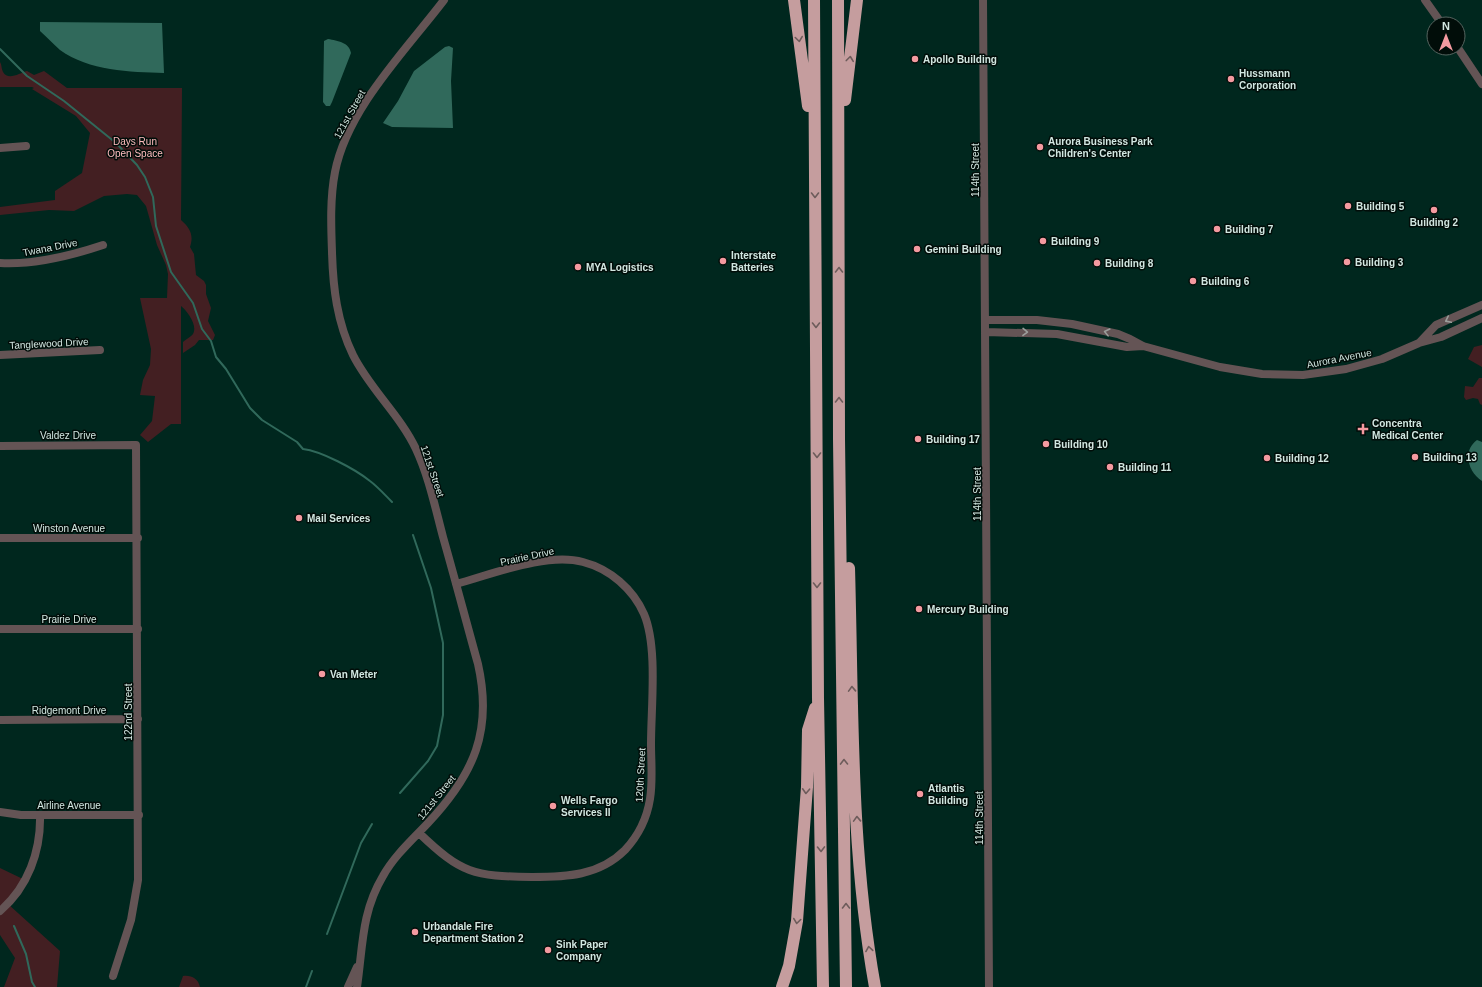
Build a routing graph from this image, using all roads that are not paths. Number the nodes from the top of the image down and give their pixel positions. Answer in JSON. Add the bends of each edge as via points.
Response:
{"nodes":[{"id":1,"x":444,"y":0,"type":"edge"},
{"id":2,"x":794,"y":0,"type":"edge"},
{"id":3,"x":814,"y":0,"type":"edge"},
{"id":4,"x":838,"y":0,"type":"edge"},
{"id":5,"x":857,"y":0,"type":"edge"},
{"id":6,"x":983,"y":0,"type":"edge"},
{"id":7,"x":1425,"y":0,"type":"edge"},
{"id":8,"x":1436,"y":16,"type":"edge"},
{"id":9,"x":1463,"y":56,"type":"edge"},
{"id":10,"x":1482,"y":84,"type":"edge"},
{"id":11,"x":26,"y":146,"type":"dead end"},
{"id":12,"x":0,"y":148,"type":"edge"},
{"id":13,"x":838,"y":153,"type":"junction"},
{"id":14,"x":815,"y":156,"type":"junction"},
{"id":15,"x":103,"y":245,"type":"dead end"},
{"id":16,"x":0,"y":263,"type":"edge"},
{"id":17,"x":1482,"y":304,"type":"edge"},
{"id":18,"x":1482,"y":318,"type":"edge"},
{"id":19,"x":986,"y":320,"type":"junction"},
{"id":20,"x":986,"y":332,"type":"junction"},
{"id":21,"x":1419,"y":343,"type":"junction"},
{"id":22,"x":1143,"y":346,"type":"junction"},
{"id":23,"x":100,"y":350,"type":"dead end"},
{"id":24,"x":0,"y":355,"type":"edge"},
{"id":25,"x":839,"y":439,"type":"junction"},
{"id":26,"x":136,"y":445,"type":"joint"},
{"id":27,"x":0,"y":446,"type":"edge"},
{"id":28,"x":0,"y":538,"type":"edge"},
{"id":29,"x":138,"y":538,"type":"junction"},
{"id":30,"x":456,"y":584,"type":"junction"},
{"id":31,"x":138,"y":628,"type":"junction"},
{"id":32,"x":0,"y":629,"type":"edge"},
{"id":33,"x":652,"y":646,"type":"joint"},
{"id":34,"x":818,"y":698,"type":"junction"},
{"id":35,"x":138,"y":719,"type":"junction"},
{"id":36,"x":0,"y":720,"type":"edge"},
{"id":37,"x":0,"y":812,"type":"edge"},
{"id":38,"x":40,"y":815,"type":"junction"},
{"id":39,"x":139,"y":815,"type":"junction"},
{"id":40,"x":418,"y":833,"type":"junction"},
{"id":41,"x":0,"y":911,"type":"edge"},
{"id":42,"x":360,"y":959,"type":"junction"},
{"id":43,"x":113,"y":976,"type":"dead end"},
{"id":44,"x":348,"y":987,"type":"edge"},
{"id":45,"x":357,"y":987,"type":"edge"},
{"id":46,"x":782,"y":987,"type":"edge"},
{"id":47,"x":823,"y":987,"type":"edge"},
{"id":48,"x":846,"y":987,"type":"edge"},
{"id":49,"x":875,"y":987,"type":"edge"},
{"id":50,"x":989,"y":987,"type":"edge"}],
"edges":[{"from":1,"to":30,"type":"street","name":"121st Street","via":[[374,90],[345,137],[335,171],[331,222],[336,304],[346,338],[363,372],[396,416],[415,448],[428,483]]},
{"from":2,"to":14,"type":"highway","one_way":true},
{"from":3,"to":14,"type":"highway"},
{"from":4,"to":13,"type":"highway"},
{"from":13,"to":5,"type":"highway","one_way":true},
{"from":6,"to":19,"type":"street","name":"114th Street"},
{"from":7,"to":8,"type":"street"},
{"from":9,"to":10,"type":"street"},
{"from":11,"to":12,"type":"street"},
{"from":25,"to":13,"type":"highway","one_way":true},
{"from":14,"to":34,"type":"highway","one_way":true},
{"from":15,"to":16,"type":"street","name":"Twana Drive","via":[[53,259]]},
{"from":17,"to":21,"type":"street","name":"Aurora Avenue","one_way":true,"via":[[1436,325]]},
{"from":18,"to":21,"type":"street","name":"Aurora Avenue","via":[[1441,337]]},
{"from":19,"to":20,"type":"street","name":"114th Street"},
{"from":22,"to":19,"type":"street","name":"Aurora Avenue","one_way":true,"via":[[1118,334],[1072,324],[1037,320]]},
{"from":20,"to":22,"type":"street","name":"Aurora Avenue","one_way":true,"via":[[1057,334],[1127,347]]},
{"from":20,"to":50,"type":"street","name":"114th Street"},
{"from":21,"to":22,"type":"street","name":"Aurora Avenue","via":[[1366,365],[1304,375],[1240,371]]},
{"from":23,"to":24,"type":"street","name":"Tanglewood Drive"},
{"from":48,"to":25,"type":"highway","one_way":true},
{"from":49,"to":25,"type":"highway","one_way":true,"via":[[858,865],[849,547]]},
{"from":26,"to":27,"type":"street","name":"Valdez Drive"},
{"from":26,"to":29,"type":"street","name":"122nd Street"},
{"from":28,"to":29,"type":"street","name":"Winston Avenue"},
{"from":29,"to":31,"type":"street","name":"122nd Street"},
{"from":30,"to":33,"type":"street","name":"Prairie Drive","via":[[546,560],[565,559],[583,562],[604,570],[631,593],[644,614]]},
{"from":30,"to":40,"type":"street","name":"121st Street","via":[[481,677],[482,725],[466,776],[452,796]]},
{"from":31,"to":32,"type":"street","name":"Prairie Drive"},
{"from":31,"to":35,"type":"street","name":"122nd Street"},
{"from":33,"to":40,"type":"street","name":"120th Street","via":[[651,798],[645,819],[633,840],[609,863],[582,874],[560,877],[500,877],[479,874],[448,859]]},
{"from":34,"to":46,"type":"highway","one_way":true,"via":[[808,730],[798,920]]},
{"from":34,"to":47,"type":"highway","one_way":true},
{"from":35,"to":36,"type":"street","name":"Ridgemont Drive"},
{"from":35,"to":39,"type":"street","name":"122nd Street"},
{"from":37,"to":38,"type":"street","name":"Airline Avenue"},
{"from":38,"to":39,"type":"street","name":"Airline Avenue"},
{"from":38,"to":41,"type":"street","via":[[39,840],[33,862],[21,886]]},
{"from":39,"to":43,"type":"street","name":"122nd Street","via":[[136,900]]},
{"from":40,"to":42,"type":"street","name":"121st Street","via":[[391,864],[375,890],[364,921]]},
{"from":42,"to":44,"type":"street","name":"121st Street"},
{"from":42,"to":45,"type":"street","name":"121st Street"}]}
